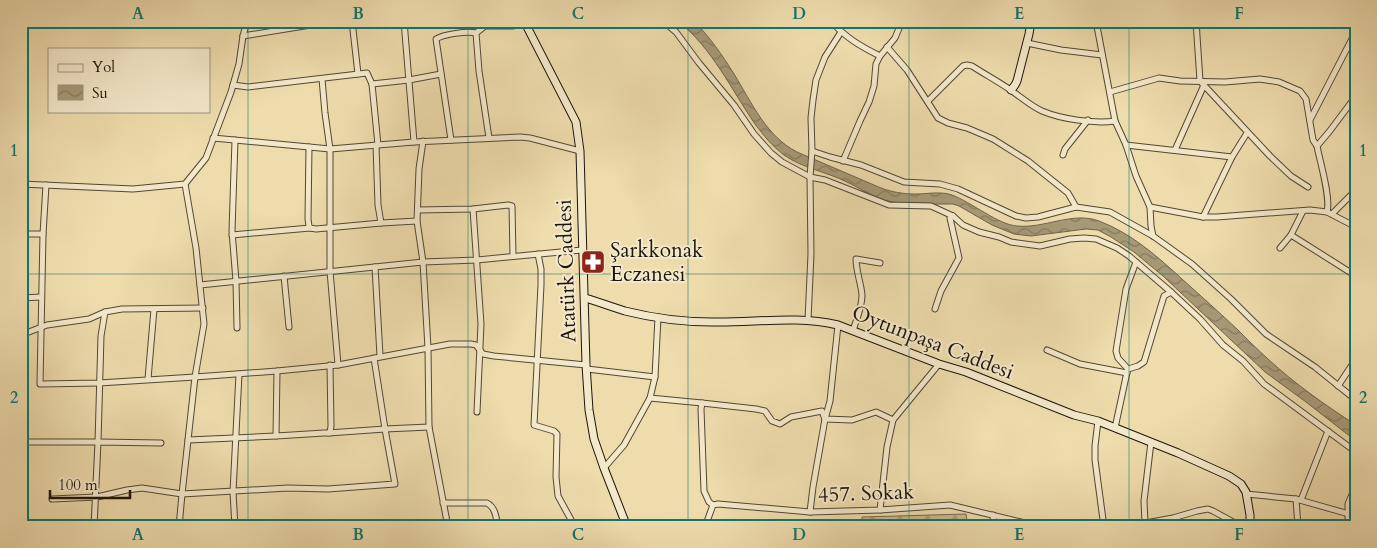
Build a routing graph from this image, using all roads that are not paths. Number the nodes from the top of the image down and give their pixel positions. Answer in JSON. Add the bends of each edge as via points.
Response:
{"nodes":[{"id":1,"x":246,"y":21,"type":"edge"},
{"id":2,"x":335,"y":21,"type":"edge"},
{"id":3,"x":352,"y":21,"type":"edge"},
{"id":4,"x":404,"y":21,"type":"edge"},
{"id":5,"x":663,"y":21,"type":"edge"},
{"id":6,"x":832,"y":21,"type":"edge"},
{"id":7,"x":902,"y":21,"type":"edge"},
{"id":8,"x":1031,"y":21,"type":"edge"},
{"id":9,"x":1096,"y":21,"type":"edge"},
{"id":10,"x":1196,"y":21,"type":"edge"},
{"id":11,"x":524,"y":22,"type":"edge"},
{"id":12,"x":484,"y":23,"type":"edge"},
{"id":13,"x":1356,"y":31,"type":"edge"},
{"id":14,"x":841,"y":32,"type":"junction"},
{"id":15,"x":476,"y":33,"type":"junction"},
{"id":16,"x":243,"y":36,"type":"junction"},
{"id":17,"x":1027,"y":43,"type":"junction"},
{"id":18,"x":887,"y":47,"type":"junction"},
{"id":19,"x":1102,"y":55,"type":"junction"},
{"id":20,"x":880,"y":56,"type":"junction"},
{"id":21,"x":358,"y":74,"type":"junction"},
{"id":22,"x":442,"y":74,"type":"junction"},
{"id":23,"x":322,"y":79,"type":"junction"},
{"id":24,"x":409,"y":80,"type":"junction"},
{"id":25,"x":1202,"y":83,"type":"junction"},
{"id":26,"x":372,"y":84,"type":"junction"},
{"id":27,"x":233,"y":85,"type":"junction"},
{"id":28,"x":1011,"y":90,"type":"junction"},
{"id":29,"x":1110,"y":92,"type":"junction"},
{"id":30,"x":1356,"y":96,"type":"edge"},
{"id":31,"x":928,"y":101,"type":"junction"},
{"id":32,"x":1088,"y":120,"type":"junction"},
{"id":33,"x":1310,"y":120,"type":"junction"},
{"id":34,"x":1115,"y":121,"type":"junction"},
{"id":35,"x":1247,"y":133,"type":"junction"},
{"id":36,"x":213,"y":138,"type":"junction"},
{"id":37,"x":489,"y":138,"type":"junction"},
{"id":38,"x":235,"y":140,"type":"junction"},
{"id":39,"x":451,"y":140,"type":"junction"},
{"id":40,"x":414,"y":142,"type":"junction"},
{"id":41,"x":423,"y":142,"type":"junction"},
{"id":42,"x":1126,"y":144,"type":"junction"},
{"id":43,"x":377,"y":145,"type":"junction"},
{"id":44,"x":1317,"y":146,"type":"junction"},
{"id":45,"x":309,"y":147,"type":"junction"},
{"id":46,"x":330,"y":149,"type":"junction"},
{"id":47,"x":812,"y":150,"type":"junction"},
{"id":48,"x":1175,"y":150,"type":"junction"},
{"id":49,"x":580,"y":151,"type":"junction"},
{"id":50,"x":1063,"y":155,"type":"dead end"},
{"id":51,"x":1232,"y":156,"type":"junction"},
{"id":52,"x":843,"y":161,"type":"junction"},
{"id":53,"x":810,"y":177,"type":"junction"},
{"id":54,"x":21,"y":184,"type":"edge"},
{"id":55,"x":185,"y":184,"type":"junction"},
{"id":56,"x":46,"y":185,"type":"junction"},
{"id":57,"x":1308,"y":187,"type":"dead end"},
{"id":58,"x":1356,"y":190,"type":"edge"},
{"id":59,"x":1076,"y":207,"type":"junction"},
{"id":60,"x":1150,"y":207,"type":"junction"},
{"id":61,"x":472,"y":209,"type":"junction"},
{"id":62,"x":418,"y":210,"type":"junction"},
{"id":63,"x":1303,"y":210,"type":"junction"},
{"id":64,"x":1329,"y":213,"type":"junction"},
{"id":65,"x":953,"y":216,"type":"junction"},
{"id":66,"x":1203,"y":217,"type":"junction"},
{"id":67,"x":417,"y":221,"type":"junction"},
{"id":68,"x":381,"y":223,"type":"junction"},
{"id":69,"x":1356,"y":226,"type":"edge"},
{"id":70,"x":310,"y":228,"type":"junction"},
{"id":71,"x":330,"y":228,"type":"junction"},
{"id":72,"x":21,"y":234,"type":"edge"},
{"id":73,"x":43,"y":234,"type":"junction"},
{"id":74,"x":1292,"y":234,"type":"junction"},
{"id":75,"x":232,"y":235,"type":"junction"},
{"id":76,"x":1154,"y":236,"type":"junction"},
{"id":77,"x":1280,"y":248,"type":"dead end"},
{"id":78,"x":582,"y":250,"type":"junction"},
{"id":79,"x":538,"y":254,"type":"junction"},
{"id":80,"x":513,"y":256,"type":"junction"},
{"id":81,"x":477,"y":260,"type":"junction"},
{"id":82,"x":423,"y":262,"type":"junction"},
{"id":83,"x":1136,"y":262,"type":"junction"},
{"id":84,"x":880,"y":263,"type":"dead end"},
{"id":85,"x":375,"y":267,"type":"junction"},
{"id":86,"x":330,"y":271,"type":"junction"},
{"id":87,"x":284,"y":276,"type":"junction"},
{"id":88,"x":1356,"y":276,"type":"edge"},
{"id":89,"x":236,"y":281,"type":"junction"},
{"id":90,"x":200,"y":284,"type":"junction"},
{"id":91,"x":1171,"y":292,"type":"junction"},
{"id":92,"x":41,"y":297,"type":"junction"},
{"id":93,"x":21,"y":298,"type":"edge"},
{"id":94,"x":585,"y":298,"type":"junction"},
{"id":95,"x":203,"y":308,"type":"junction"},
{"id":96,"x":154,"y":309,"type":"junction"},
{"id":97,"x":935,"y":309,"type":"dead end"},
{"id":98,"x":105,"y":312,"type":"junction"},
{"id":99,"x":658,"y":318,"type":"junction"},
{"id":100,"x":808,"y":320,"type":"junction"},
{"id":101,"x":838,"y":324,"type":"junction"},
{"id":102,"x":40,"y":327,"type":"junction"},
{"id":103,"x":288,"y":327,"type":"dead end"},
{"id":104,"x":237,"y":328,"type":"dead end"},
{"id":105,"x":853,"y":330,"type":"junction"},
{"id":106,"x":21,"y":335,"type":"edge"},
{"id":107,"x":428,"y":348,"type":"junction"},
{"id":108,"x":480,"y":350,"type":"junction"},
{"id":109,"x":1047,"y":350,"type":"dead end"},
{"id":110,"x":377,"y":357,"type":"junction"},
{"id":111,"x":1356,"y":359,"type":"edge"},
{"id":112,"x":538,"y":360,"type":"junction"},
{"id":113,"x":939,"y":364,"type":"junction"},
{"id":114,"x":330,"y":365,"type":"junction"},
{"id":115,"x":338,"y":365,"type":"junction"},
{"id":116,"x":586,"y":367,"type":"junction"},
{"id":117,"x":277,"y":371,"type":"junction"},
{"id":118,"x":1127,"y":371,"type":"junction"},
{"id":119,"x":239,"y":374,"type":"junction"},
{"id":120,"x":196,"y":377,"type":"junction"},
{"id":121,"x":655,"y":377,"type":"junction"},
{"id":122,"x":148,"y":379,"type":"junction"},
{"id":123,"x":99,"y":382,"type":"junction"},
{"id":124,"x":1338,"y":386,"type":"junction"},
{"id":125,"x":650,"y":398,"type":"junction"},
{"id":126,"x":1356,"y":400,"type":"edge"},
{"id":127,"x":702,"y":403,"type":"junction"},
{"id":128,"x":477,"y":412,"type":"dead end"},
{"id":129,"x":824,"y":419,"type":"junction"},
{"id":130,"x":893,"y":420,"type":"junction"},
{"id":131,"x":1098,"y":421,"type":"junction"},
{"id":132,"x":429,"y":427,"type":"junction"},
{"id":133,"x":1115,"y":428,"type":"junction"},
{"id":134,"x":385,"y":430,"type":"junction"},
{"id":135,"x":1328,"y":431,"type":"junction"},
{"id":136,"x":328,"y":433,"type":"junction"},
{"id":137,"x":276,"y":436,"type":"junction"},
{"id":138,"x":236,"y":438,"type":"junction"},
{"id":139,"x":188,"y":440,"type":"junction"},
{"id":140,"x":21,"y":442,"type":"edge"},
{"id":141,"x":98,"y":442,"type":"junction"},
{"id":142,"x":1150,"y":442,"type":"junction"},
{"id":143,"x":161,"y":443,"type":"dead end"},
{"id":144,"x":1356,"y":452,"type":"edge"},
{"id":145,"x":604,"y":468,"type":"junction"},
{"id":146,"x":1356,"y":485,"type":"edge"},
{"id":147,"x":233,"y":492,"type":"junction"},
{"id":148,"x":182,"y":494,"type":"junction"},
{"id":149,"x":1246,"y":494,"type":"junction"},
{"id":150,"x":97,"y":497,"type":"junction"},
{"id":151,"x":52,"y":499,"type":"dead end"},
{"id":152,"x":1298,"y":500,"type":"junction"},
{"id":153,"x":443,"y":503,"type":"junction"},
{"id":154,"x":713,"y":505,"type":"junction"},
{"id":155,"x":880,"y":510,"type":"junction"},
{"id":156,"x":810,"y":512,"type":"junction"},
{"id":157,"x":1347,"y":513,"type":"junction"},
{"id":158,"x":993,"y":515,"type":"junction"},
{"id":159,"x":1356,"y":516,"type":"edge"},
{"id":160,"x":1145,"y":523,"type":"junction"},
{"id":161,"x":1133,"y":526,"type":"edge"},
{"id":162,"x":1250,"y":526,"type":"edge"},
{"id":163,"x":94,"y":527,"type":"edge"},
{"id":164,"x":179,"y":527,"type":"edge"},
{"id":165,"x":235,"y":527,"type":"edge"},
{"id":166,"x":448,"y":527,"type":"edge"},
{"id":167,"x":498,"y":527,"type":"edge"},
{"id":168,"x":575,"y":527,"type":"edge"},
{"id":169,"x":628,"y":527,"type":"edge"},
{"id":170,"x":705,"y":527,"type":"edge"},
{"id":171,"x":994,"y":527,"type":"edge"},
{"id":172,"x":1042,"y":527,"type":"edge"},
{"id":173,"x":1104,"y":527,"type":"edge"},
{"id":174,"x":1124,"y":527,"type":"edge"},
{"id":175,"x":1298,"y":527,"type":"edge"},
{"id":176,"x":1348,"y":527,"type":"edge"}],
"edges":[{"from":1,"to":16,"type":"street"},
{"from":2,"to":16,"type":"street"},
{"from":3,"to":21,"type":"street"},
{"from":4,"to":24,"type":"street"},
{"from":5,"to":53,"type":"street","via":[[676,32],[771,153]]},
{"from":6,"to":14,"type":"street"},
{"from":7,"to":18,"type":"street"},
{"from":8,"to":17,"type":"street"},
{"from":9,"to":19,"type":"street"},
{"from":10,"to":25,"type":"street"},
{"from":11,"to":12,"type":"street","via":[[512,26]]},
{"from":11,"to":49,"type":"street","name":"Atatürk Caddesi","via":[[576,122]]},
{"from":12,"to":15,"type":"street"},
{"from":13,"to":33,"type":"street"},
{"from":14,"to":20,"type":"street"},
{"from":14,"to":47,"type":"street","via":[[825,57],[816,80],[811,118]]},
{"from":15,"to":22,"type":"street","via":[[436,39]]},
{"from":15,"to":37,"type":"street"},
{"from":16,"to":27,"type":"street"},
{"from":17,"to":19,"type":"street"},
{"from":17,"to":28,"type":"street"},
{"from":18,"to":20,"type":"street"},
{"from":18,"to":31,"type":"street"},
{"from":19,"to":29,"type":"street"},
{"from":20,"to":52,"type":"street","via":[[869,102]]},
{"from":21,"to":23,"type":"street"},
{"from":21,"to":26,"type":"street","via":[[367,73]]},
{"from":22,"to":24,"type":"street"},
{"from":22,"to":39,"type":"street"},
{"from":23,"to":27,"type":"street"},
{"from":23,"to":46,"type":"street"},
{"from":24,"to":26,"type":"street"},
{"from":24,"to":40,"type":"street"},
{"from":25,"to":29,"type":"street","via":[[1159,78]]},
{"from":25,"to":33,"type":"street","via":[[1260,79],[1279,82],[1300,91],[1306,99]]},
{"from":25,"to":35,"type":"street"},
{"from":25,"to":48,"type":"street"},
{"from":26,"to":43,"type":"street"},
{"from":27,"to":36,"type":"street"},
{"from":28,"to":31,"type":"street","via":[[967,65]]},
{"from":28,"to":32,"type":"street","via":[[1043,111]]},
{"from":29,"to":34,"type":"street"},
{"from":30,"to":44,"type":"street"},
{"from":31,"to":59,"type":"street","via":[[938,118],[993,139],[1028,161],[1068,193]]},
{"from":32,"to":34,"type":"street"},
{"from":32,"to":50,"type":"street"},
{"from":33,"to":44,"type":"street"},
{"from":34,"to":42,"type":"street"},
{"from":35,"to":51,"type":"street"},
{"from":35,"to":57,"type":"street","via":[[1291,176]]},
{"from":36,"to":38,"type":"street"},
{"from":36,"to":55,"type":"street","via":[[206,158]]},
{"from":37,"to":39,"type":"street"},
{"from":37,"to":49,"type":"street","via":[[530,138]]},
{"from":38,"to":45,"type":"street"},
{"from":38,"to":75,"type":"street"},
{"from":39,"to":41,"type":"street"},
{"from":40,"to":41,"type":"street"},
{"from":40,"to":43,"type":"street"},
{"from":41,"to":62,"type":"street"},
{"from":42,"to":48,"type":"street"},
{"from":42,"to":60,"type":"street"},
{"from":43,"to":46,"type":"street"},
{"from":43,"to":68,"type":"street"},
{"from":44,"to":64,"type":"street"},
{"from":45,"to":46,"type":"street"},
{"from":45,"to":70,"type":"street"},
{"from":46,"to":71,"type":"street"},
{"from":47,"to":52,"type":"street"},
{"from":47,"to":53,"type":"street"},
{"from":48,"to":51,"type":"street"},
{"from":49,"to":78,"type":"street","name":"Atatürk Caddesi"},
{"from":51,"to":66,"type":"street"},
{"from":52,"to":59,"type":"street","via":[[904,182],[940,184],[958,189],[1026,218]]},
{"from":53,"to":65,"type":"street","via":[[826,180],[889,206],[931,206]]},
{"from":53,"to":100,"type":"street"},
{"from":54,"to":56,"type":"street"},
{"from":55,"to":56,"type":"street","via":[[133,189]]},
{"from":55,"to":90,"type":"street"},
{"from":56,"to":73,"type":"street"},
{"from":58,"to":64,"type":"street"},
{"from":59,"to":76,"type":"street","via":[[1110,212]]},
{"from":60,"to":66,"type":"street"},
{"from":60,"to":76,"type":"street","via":[[1150,226]]},
{"from":61,"to":62,"type":"street"},
{"from":61,"to":80,"type":"street","via":[[512,206]]},
{"from":61,"to":81,"type":"street"},
{"from":62,"to":67,"type":"street"},
{"from":63,"to":64,"type":"street"},
{"from":63,"to":66,"type":"street"},
{"from":63,"to":74,"type":"street"},
{"from":64,"to":69,"type":"street"},
{"from":65,"to":83,"type":"street","via":[[963,225],[1011,242],[1040,246],[1070,239],[1096,239],[1117,248]]},
{"from":65,"to":97,"type":"street","via":[[950,218],[959,258],[940,291]]},
{"from":67,"to":68,"type":"street"},
{"from":67,"to":82,"type":"street"},
{"from":68,"to":71,"type":"street"},
{"from":70,"to":71,"type":"street"},
{"from":70,"to":75,"type":"street"},
{"from":71,"to":86,"type":"street"},
{"from":72,"to":73,"type":"street"},
{"from":73,"to":92,"type":"street"},
{"from":74,"to":77,"type":"street"},
{"from":74,"to":88,"type":"street"},
{"from":75,"to":89,"type":"street"},
{"from":76,"to":124,"type":"street","via":[[1192,264],[1266,334]]},
{"from":78,"to":79,"type":"street"},
{"from":78,"to":94,"type":"street","name":"Atatürk Caddesi"},
{"from":79,"to":80,"type":"street"},
{"from":79,"to":112,"type":"street","via":[[541,285]]},
{"from":80,"to":81,"type":"street"},
{"from":81,"to":82,"type":"street"},
{"from":81,"to":108,"type":"street"},
{"from":82,"to":85,"type":"street"},
{"from":82,"to":107,"type":"street"},
{"from":83,"to":91,"type":"street"},
{"from":83,"to":118,"type":"street","via":[[1126,289],[1116,351]]},
{"from":84,"to":105,"type":"street","via":[[856,259],[862,293]]},
{"from":85,"to":86,"type":"street"},
{"from":85,"to":110,"type":"street"},
{"from":86,"to":87,"type":"street"},
{"from":86,"to":115,"type":"street"},
{"from":87,"to":89,"type":"street"},
{"from":87,"to":103,"type":"street"},
{"from":89,"to":90,"type":"street"},
{"from":89,"to":104,"type":"street"},
{"from":90,"to":95,"type":"street"},
{"from":91,"to":118,"type":"street","via":[[1164,296],[1144,362]]},
{"from":91,"to":135,"type":"street","via":[[1264,384]]},
{"from":92,"to":93,"type":"street"},
{"from":92,"to":102,"type":"street"},
{"from":94,"to":99,"type":"street","name":"Oytunpaşa Caddesi"},
{"from":94,"to":116,"type":"street","name":"Atatürk Caddesi"},
{"from":95,"to":96,"type":"street"},
{"from":95,"to":120,"type":"street","via":[[204,324]]},
{"from":96,"to":98,"type":"street"},
{"from":96,"to":122,"type":"street"},
{"from":98,"to":102,"type":"street"},
{"from":98,"to":123,"type":"street"},
{"from":99,"to":100,"type":"street","name":"Oytunpaşa Caddesi","via":[[712,322]]},
{"from":99,"to":121,"type":"street"},
{"from":100,"to":101,"type":"street","name":"Oytunpaşa Caddesi"},
{"from":101,"to":105,"type":"street","name":"Oytunpaşa Caddesi"},
{"from":101,"to":129,"type":"street","via":[[830,401]]},
{"from":102,"to":106,"type":"street"},
{"from":102,"to":123,"type":"street","via":[[40,384]]},
{"from":105,"to":113,"type":"street","name":"Oytunpaşa Caddesi"},
{"from":107,"to":108,"type":"street","via":[[471,344]]},
{"from":107,"to":110,"type":"street"},
{"from":107,"to":132,"type":"street"},
{"from":108,"to":112,"type":"street","via":[[483,354]]},
{"from":108,"to":128,"type":"street"},
{"from":109,"to":118,"type":"street","via":[[1080,364]]},
{"from":110,"to":115,"type":"street"},
{"from":110,"to":134,"type":"street"},
{"from":111,"to":124,"type":"street"},
{"from":112,"to":116,"type":"street"},
{"from":112,"to":168,"type":"street","via":[[534,425],[557,434],[558,496]]},
{"from":113,"to":130,"type":"street"},
{"from":113,"to":131,"type":"street","name":"Oytunpaşa Caddesi"},
{"from":114,"to":115,"type":"street"},
{"from":114,"to":117,"type":"street"},
{"from":114,"to":136,"type":"street","via":[[331,426]]},
{"from":116,"to":121,"type":"street"},
{"from":116,"to":145,"type":"street","name":"Atatürk Caddesi","via":[[594,439]]},
{"from":117,"to":119,"type":"street"},
{"from":117,"to":137,"type":"street"},
{"from":118,"to":133,"type":"street"},
{"from":119,"to":120,"type":"street"},
{"from":119,"to":138,"type":"street"},
{"from":120,"to":122,"type":"street"},
{"from":120,"to":139,"type":"street"},
{"from":121,"to":125,"type":"street"},
{"from":122,"to":123,"type":"street"},
{"from":123,"to":141,"type":"street"},
{"from":124,"to":126,"type":"street"},
{"from":125,"to":127,"type":"street"},
{"from":125,"to":145,"type":"street","via":[[624,445]]},
{"from":127,"to":129,"type":"street","via":[[756,409],[780,424],[791,417],[822,411]]},
{"from":127,"to":154,"type":"street","via":[[704,491]]},
{"from":129,"to":130,"type":"street","via":[[852,420],[876,412]]},
{"from":129,"to":156,"type":"street"},
{"from":130,"to":155,"type":"street"},
{"from":131,"to":133,"type":"street","name":"Oytunpaşa Caddesi"},
{"from":131,"to":173,"type":"street","via":[[1095,460]]},
{"from":132,"to":134,"type":"street"},
{"from":132,"to":153,"type":"street"},
{"from":133,"to":142,"type":"street","name":"Oytunpaşa Caddesi"},
{"from":134,"to":136,"type":"street"},
{"from":134,"to":147,"type":"street","via":[[395,484]]},
{"from":135,"to":144,"type":"street"},
{"from":135,"to":152,"type":"street"},
{"from":136,"to":137,"type":"street"},
{"from":137,"to":138,"type":"street"},
{"from":138,"to":139,"type":"street"},
{"from":138,"to":147,"type":"street"},
{"from":139,"to":148,"type":"street"},
{"from":140,"to":141,"type":"street"},
{"from":141,"to":143,"type":"street"},
{"from":141,"to":150,"type":"street"},
{"from":142,"to":149,"type":"street","name":"Oytunpaşa Caddesi","via":[[1229,476],[1241,484]]},
{"from":142,"to":160,"type":"street"},
{"from":145,"to":169,"type":"street","name":"Atatürk Caddesi"},
{"from":146,"to":157,"type":"street"},
{"from":147,"to":148,"type":"street"},
{"from":147,"to":165,"type":"street"},
{"from":148,"to":150,"type":"street","via":[[142,488]]},
{"from":148,"to":164,"type":"street"},
{"from":149,"to":152,"type":"street"},
{"from":149,"to":162,"type":"street"},
{"from":150,"to":151,"type":"street"},
{"from":150,"to":163,"type":"street"},
{"from":152,"to":157,"type":"street"},
{"from":152,"to":175,"type":"street"},
{"from":153,"to":166,"type":"street"},
{"from":153,"to":167,"type":"street","via":[[487,503],[494,510]]},
{"from":154,"to":156,"type":"street","name":"457. Sokak"},
{"from":154,"to":170,"type":"street"},
{"from":155,"to":156,"type":"street","name":"457. Sokak"},
{"from":155,"to":158,"type":"street","name":"457. Sokak","via":[[950,505]]},
{"from":157,"to":159,"type":"street"},
{"from":157,"to":176,"type":"street"},
{"from":158,"to":171,"type":"street"},
{"from":158,"to":172,"type":"street","name":"457. Sokak"},
{"from":160,"to":161,"type":"street"},
{"from":160,"to":162,"type":"street","via":[[1208,509],[1230,521]]},
{"from":161,"to":174,"type":"street"}]}
